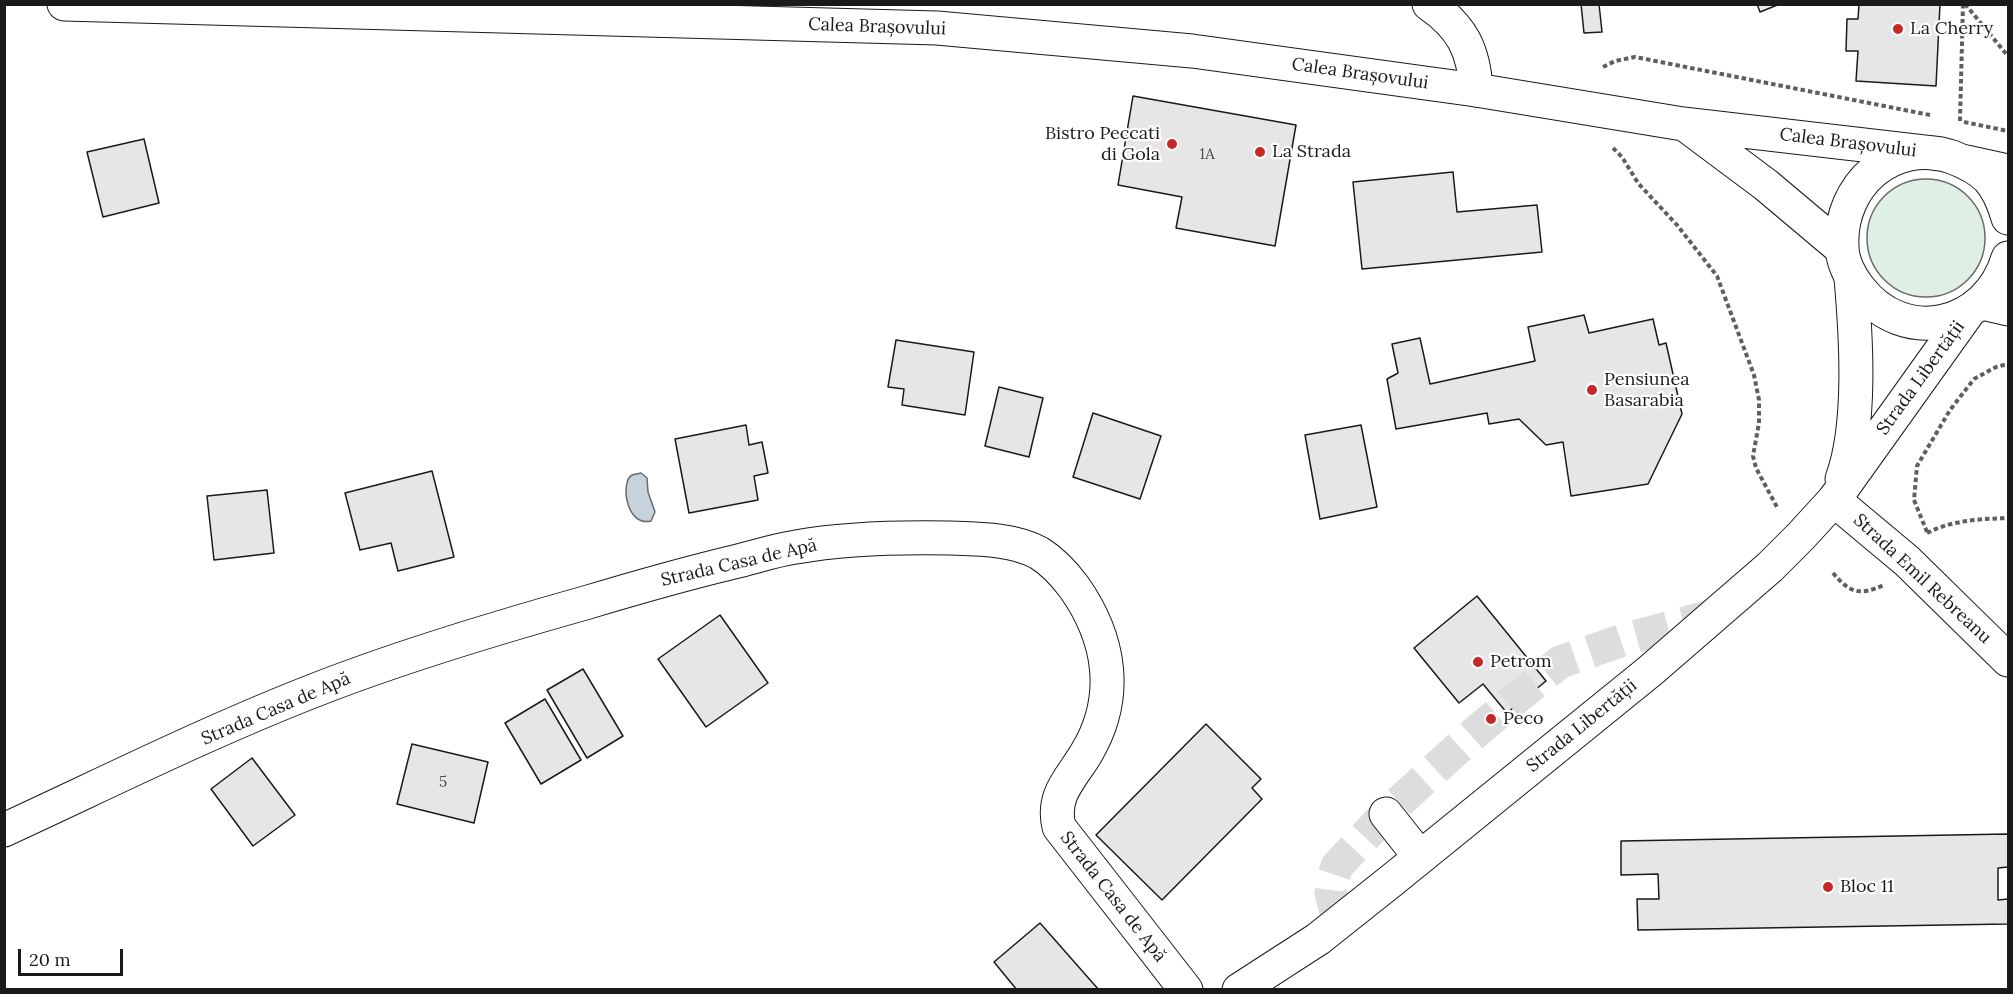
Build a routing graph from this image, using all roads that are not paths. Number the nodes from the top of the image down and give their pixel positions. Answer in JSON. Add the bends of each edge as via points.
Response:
{"nodes":[{"id":1,"x":64,"y":4,"type":"edge"},
{"id":2,"x":1429,"y":4,"type":"edge"},
{"id":3,"x":283,"y":8,"type":"edge"},
{"id":4,"x":555,"y":11,"type":"edge"},
{"id":5,"x":1476,"y":90,"type":"junction"},
{"id":6,"x":1683,"y":124,"type":"junction"},
{"id":7,"x":1954,"y":158,"type":"junction"},
{"id":8,"x":2008,"y":171,"type":"edge"},
{"id":9,"x":2008,"y":218,"type":"edge"},
{"id":10,"x":2008,"y":258,"type":"edge"},
{"id":11,"x":1846,"y":264,"type":"junction"},
{"id":12,"x":1986,"y":309,"type":"edge"},
{"id":13,"x":1834,"y":500,"type":"junction"},
{"id":14,"x":2008,"y":660,"type":"edge"},
{"id":15,"x":1386,"y":814,"type":"dead end"},
{"id":16,"x":4,"y":830,"type":"edge"},
{"id":17,"x":1420,"y":857,"type":"junction"},
{"id":18,"x":1318,"y":939,"type":"junction"},
{"id":19,"x":1186,"y":990,"type":"edge"},
{"id":20,"x":1239,"y":990,"type":"edge"},
{"id":21,"x":1274,"y":990,"type":"edge"}],
"edges":[{"from":1,"to":3,"type":"main road","name":"Calea Brașovului"},
{"from":2,"to":5,"type":"main road","via":[[1448,19],[1465,41],[1472,57]]},
{"from":3,"to":4,"type":"main road","name":"Calea Brașovului"},
{"from":4,"to":5,"type":"main road","name":"Calea Brașovului","via":[[937,28],[1192,51]]},
{"from":5,"to":6,"type":"main road","name":"Calea Brașovului"},
{"from":6,"to":7,"type":"main road","name":"Calea Brașovului"},
{"from":6,"to":11,"type":"main road","name":"Calea Brașovului","via":[[1766,185]]},
{"from":7,"to":8,"type":"main road"},
{"from":7,"to":9,"type":"main road","via":[[1988,178],[2003,201]]},
{"from":7,"to":11,"type":"main road","name":"Strada Libertății","via":[[1915,153],[1889,160],[1867,176],[1851,197],[1842,223]]},
{"from":10,"to":12,"type":"main road","name":"Strada Libertății"},
{"from":11,"to":12,"type":"main road","name":"Calea Brașovului","via":[[1867,298],[1888,314],[1913,322],[1942,322]]},
{"from":11,"to":13,"type":"main road","name":"Strada Libertății","via":[[1856,328],[1853,421],[1846,467]]},
{"from":12,"to":13,"type":"main road","name":"Strada Libertății"},
{"from":13,"to":14,"type":"main road","name":"Strada Emil Rebreanu","via":[[1907,561]]},
{"from":13,"to":17,"type":"main road","name":"Strada Libertății","via":[[1786,552],[1718,614]]},
{"from":15,"to":17,"type":"main road"},
{"from":16,"to":19,"type":"main road","name":"Strada Casa de Apă","via":[[318,689],[430,650],[658,582],[793,547],[835,542],[918,538],[1012,544],[1039,553],[1058,568],[1093,620],[1106,655],[1105,703],[1089,749],[1061,791],[1056,815],[1059,827]]},
{"from":17,"to":18,"type":"main road","name":"Strada Libertății"},
{"from":18,"to":20,"type":"main road","name":"Strada Libertății"},
{"from":18,"to":21,"type":"main road","name":"Strada Libertății"}]}
